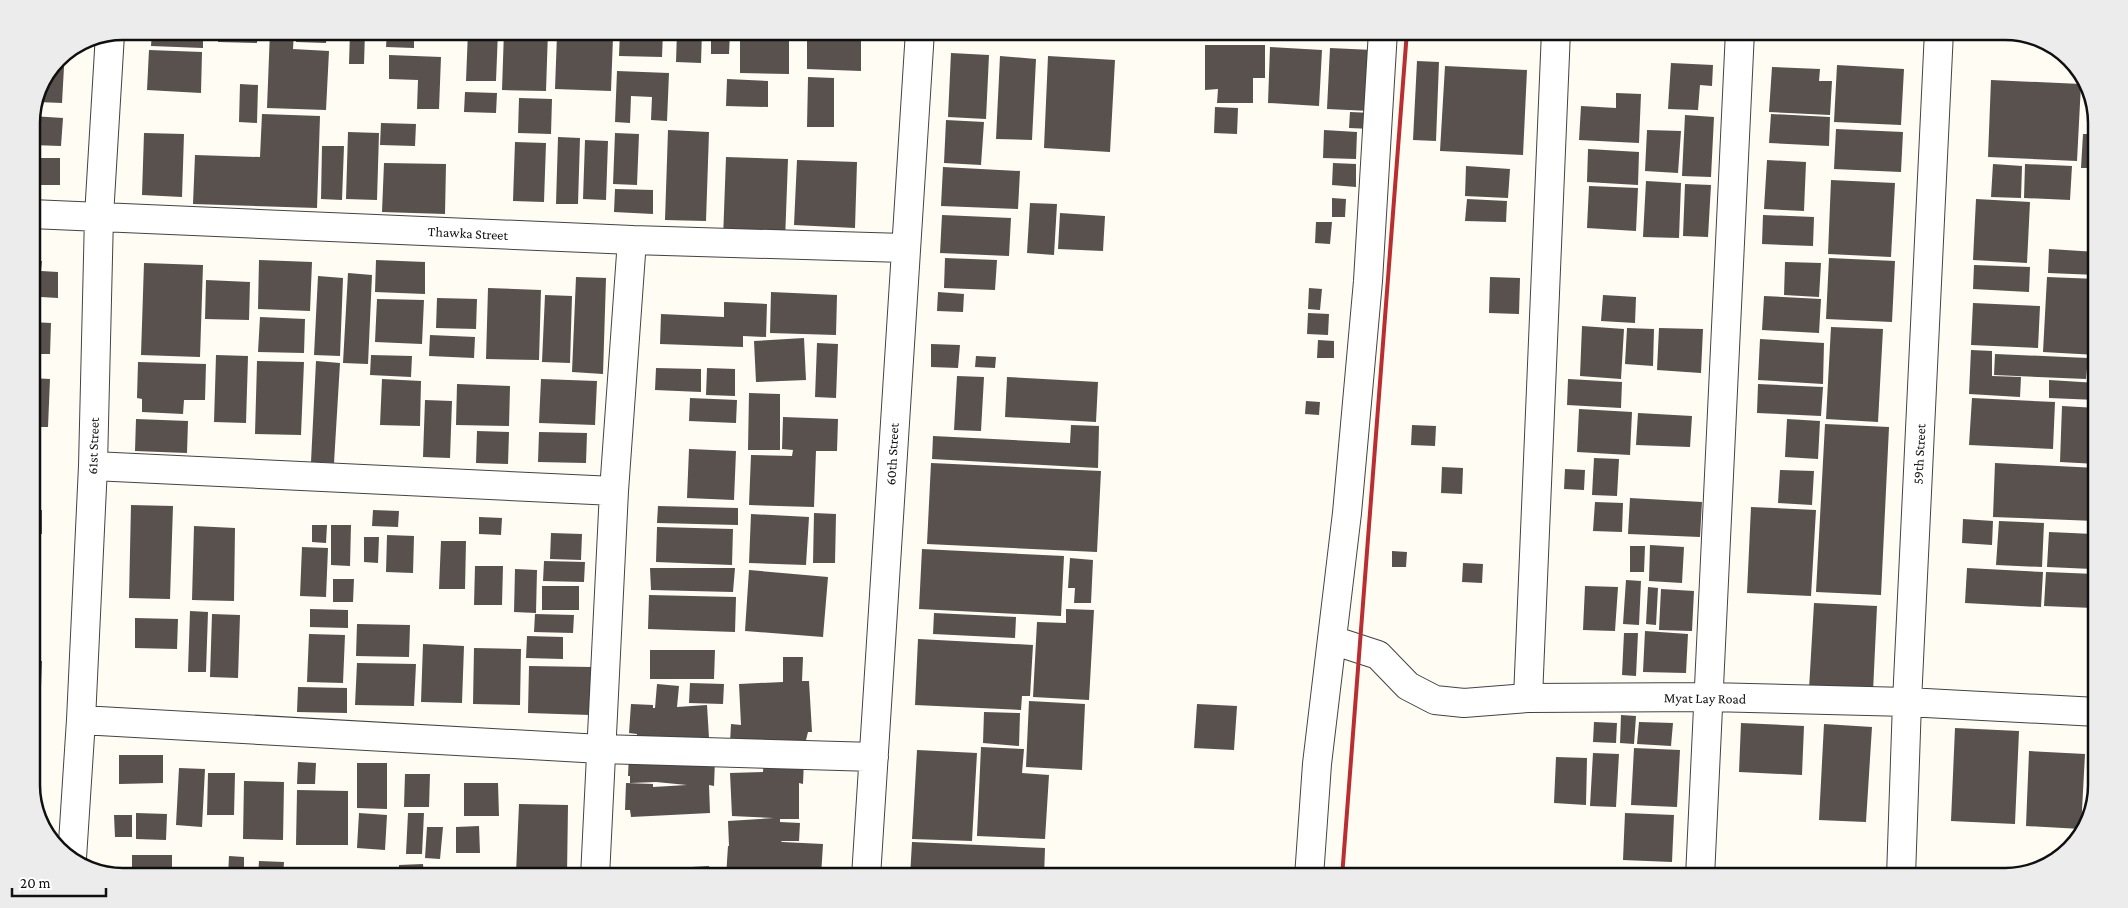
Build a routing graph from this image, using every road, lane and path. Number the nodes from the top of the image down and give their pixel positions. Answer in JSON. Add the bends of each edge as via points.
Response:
{"nodes":[{"id":1,"x":919,"y":40,"type":"edge"},
{"id":2,"x":1382,"y":40,"type":"edge"},
{"id":3,"x":1556,"y":40,"type":"edge"},
{"id":4,"x":1740,"y":40,"type":"edge"},
{"id":5,"x":1940,"y":40,"type":"edge"},
{"id":6,"x":110,"y":42,"type":"edge"},
{"id":7,"x":40,"y":214,"type":"edge"},
{"id":8,"x":99,"y":216,"type":"junction"},
{"id":9,"x":632,"y":240,"type":"junction"},
{"id":10,"x":904,"y":248,"type":"junction"},
{"id":11,"x":92,"y":466,"type":"junction"},
{"id":12,"x":614,"y":491,"type":"junction"},
{"id":13,"x":1332,"y":640,"type":"junction"},
{"id":14,"x":1709,"y":697,"type":"junction"},
{"id":15,"x":1528,"y":698,"type":"junction"},
{"id":16,"x":1906,"y":702,"type":"junction"},
{"id":17,"x":2088,"y":712,"type":"edge"},
{"id":18,"x":81,"y":720,"type":"junction"},
{"id":19,"x":601,"y":749,"type":"junction"},
{"id":20,"x":874,"y":757,"type":"junction"},
{"id":21,"x":72,"y":851,"type":"edge"},
{"id":22,"x":595,"y":868,"type":"edge"},
{"id":23,"x":867,"y":868,"type":"edge"},
{"id":24,"x":1310,"y":868,"type":"edge"},
{"id":25,"x":1700,"y":868,"type":"edge"},
{"id":26,"x":1901,"y":868,"type":"edge"}],
"edges":[{"from":1,"to":10,"type":"street","name":"60th Street"},
{"from":2,"to":13,"type":"street","via":[[1368,281]]},
{"from":3,"to":15,"type":"street"},
{"from":4,"to":14,"type":"street"},
{"from":5,"to":16,"type":"street","name":"59th Street"},
{"from":6,"to":8,"type":"street","name":"61st Street"},
{"from":7,"to":8,"type":"street","name":"Thawka Street"},
{"from":8,"to":9,"type":"street","name":"Thawka Street"},
{"from":8,"to":11,"type":"street","name":"61st Street"},
{"from":9,"to":10,"type":"street","name":"Thawka Street"},
{"from":9,"to":12,"type":"street"},
{"from":10,"to":20,"type":"street","name":"60th Street"},
{"from":11,"to":12,"type":"street"},
{"from":11,"to":18,"type":"street","name":"61st Street"},
{"from":12,"to":19,"type":"street"},
{"from":13,"to":15,"type":"street","name":"Myat Lay Road","via":[[1378,655],[1408,686],[1435,700],[1464,703]]},
{"from":13,"to":24,"type":"street","via":[[1317,764]]},
{"from":14,"to":15,"type":"street","name":"Myat Lay Road"},
{"from":14,"to":16,"type":"street","name":"Myat Lay Road"},
{"from":14,"to":25,"type":"street"},
{"from":16,"to":17,"type":"street","name":"Myat Lay Road"},
{"from":16,"to":26,"type":"street","name":"59th Street"},
{"from":18,"to":19,"type":"street"},
{"from":18,"to":21,"type":"street","name":"61st Street"},
{"from":19,"to":20,"type":"street"},
{"from":19,"to":22,"type":"street"},
{"from":20,"to":23,"type":"street","name":"60th Street"}]}
